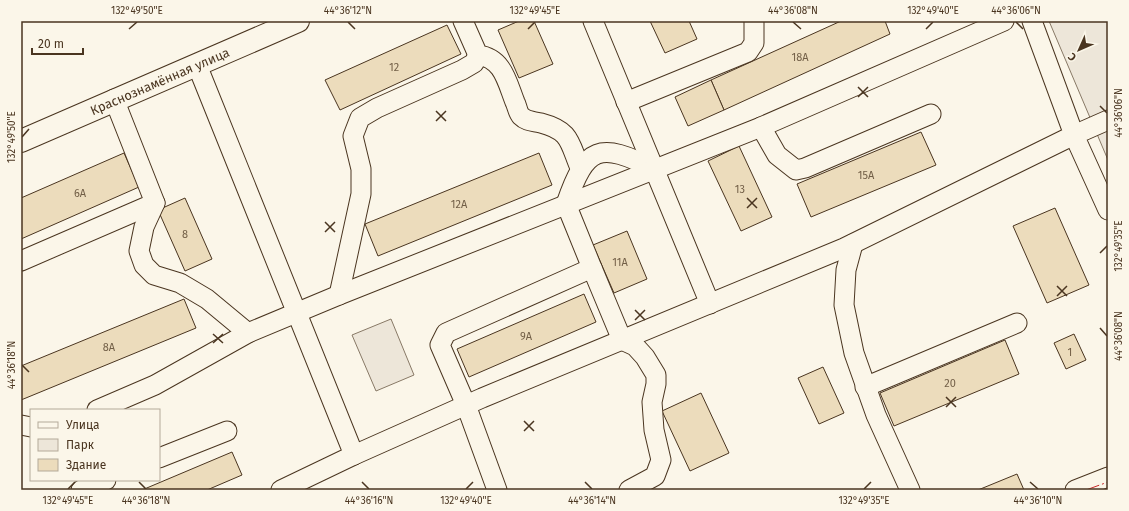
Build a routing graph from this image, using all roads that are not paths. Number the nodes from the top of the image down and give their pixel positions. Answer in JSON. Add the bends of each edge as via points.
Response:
{"nodes":[{"id":1,"x":298,"y":21,"type":"edge"},
{"id":2,"x":462,"y":21,"type":"edge"},
{"id":3,"x":593,"y":21,"type":"edge"},
{"id":4,"x":754,"y":21,"type":"edge"},
{"id":5,"x":1004,"y":21,"type":"edge"},
{"id":6,"x":1032,"y":21,"type":"edge"},
{"id":7,"x":478,"y":56,"type":"junction"},
{"id":8,"x":197,"y":64,"type":"junction"},
{"id":9,"x":114,"y":99,"type":"junction"},
{"id":10,"x":626,"y":102,"type":"junction"},
{"id":11,"x":931,"y":114,"type":"dead end"},
{"id":12,"x":1108,"y":120,"type":"edge"},
{"id":13,"x":761,"y":127,"type":"junction"},
{"id":14,"x":1074,"y":135,"type":"junction"},
{"id":15,"x":21,"y":141,"type":"edge"},
{"id":16,"x":580,"y":168,"type":"junction"},
{"id":17,"x":654,"y":168,"type":"junction"},
{"id":18,"x":155,"y":203,"type":"junction"},
{"id":19,"x":566,"y":204,"type":"junction"},
{"id":20,"x":1108,"y":210,"type":"edge"},
{"id":21,"x":852,"y":244,"type":"junction"},
{"id":22,"x":21,"y":261,"type":"edge"},
{"id":23,"x":592,"y":268,"type":"junction"},
{"id":24,"x":339,"y":295,"type":"junction"},
{"id":25,"x":710,"y":304,"type":"junction"},
{"id":26,"x":296,"y":314,"type":"junction"},
{"id":27,"x":1017,"y":324,"type":"dead end"},
{"id":28,"x":248,"y":333,"type":"junction"},
{"id":29,"x":622,"y":340,"type":"junction"},
{"id":30,"x":865,"y":387,"type":"junction"},
{"id":31,"x":466,"y":405,"type":"junction"},
{"id":32,"x":99,"y":409,"type":"edge"},
{"id":33,"x":227,"y":431,"type":"dead end"},
{"id":34,"x":354,"y":455,"type":"junction"},
{"id":35,"x":160,"y":458,"type":"edge"},
{"id":36,"x":1108,"y":477,"type":"edge"},
{"id":37,"x":70,"y":481,"type":"edge"},
{"id":38,"x":104,"y":481,"type":"edge"},
{"id":39,"x":75,"y":490,"type":"edge"},
{"id":40,"x":81,"y":490,"type":"edge"},
{"id":41,"x":281,"y":490,"type":"edge"},
{"id":42,"x":497,"y":490,"type":"edge"},
{"id":43,"x":629,"y":490,"type":"edge"},
{"id":44,"x":910,"y":490,"type":"edge"},
{"id":45,"x":1075,"y":490,"type":"edge"}],
"edges":[{"from":1,"to":8,"type":"main road","name":"Краснознамённая улица"},
{"from":2,"to":7,"type":"street"},
{"from":3,"to":10,"type":"street"},
{"from":4,"to":10,"type":"street","via":[[754,43],[748,52]]},
{"from":5,"to":13,"type":"street"},
{"from":6,"to":14,"type":"street"},
{"from":7,"to":16,"type":"street","via":[[493,60],[502,68],[520,115],[530,122],[557,128],[565,134]]},
{"from":7,"to":24,"type":"street","via":[[474,63],[462,70],[360,118],[353,136],[360,169],[361,194]]},
{"from":8,"to":9,"type":"main road","name":"Краснознамённая улица"},
{"from":8,"to":26,"type":"street"},
{"from":9,"to":15,"type":"main road","name":"Краснознамённая улица"},
{"from":9,"to":18,"type":"street"},
{"from":10,"to":17,"type":"street"},
{"from":11,"to":13,"type":"street","via":[[796,170],[777,155]]},
{"from":12,"to":14,"type":"street"},
{"from":13,"to":17,"type":"street"},
{"from":14,"to":20,"type":"street"},
{"from":14,"to":21,"type":"street"},
{"from":16,"to":17,"type":"street","via":[[589,158],[600,153],[632,158]]},
{"from":16,"to":19,"type":"street"},
{"from":17,"to":19,"type":"street"},
{"from":17,"to":25,"type":"street"},
{"from":18,"to":22,"type":"street"},
{"from":18,"to":28,"type":"street","via":[[144,226],[139,251],[144,265],[154,275],[180,283],[207,298]]},
{"from":19,"to":23,"type":"street"},
{"from":19,"to":24,"type":"street"},
{"from":21,"to":25,"type":"street"},
{"from":21,"to":30,"type":"street","via":[[846,270],[844,305],[854,353]]},
{"from":23,"to":29,"type":"street"},
{"from":23,"to":31,"type":"street","via":[[446,333],[440,345]]},
{"from":24,"to":26,"type":"street"},
{"from":25,"to":29,"type":"street"},
{"from":26,"to":28,"type":"street"},
{"from":26,"to":34,"type":"street"},
{"from":27,"to":30,"type":"street"},
{"from":28,"to":32,"type":"street","via":[[154,385]]},
{"from":29,"to":31,"type":"street"},
{"from":29,"to":43,"type":"street","via":[[635,346],[656,375],[652,402],[654,430],[661,460],[655,476]]},
{"from":30,"to":44,"type":"street"},
{"from":31,"to":34,"type":"street"},
{"from":31,"to":42,"type":"street"},
{"from":33,"to":35,"type":"street"},
{"from":34,"to":41,"type":"street"},
{"from":36,"to":45,"type":"street"},
{"from":37,"to":39,"type":"street"},
{"from":38,"to":40,"type":"street"}]}
